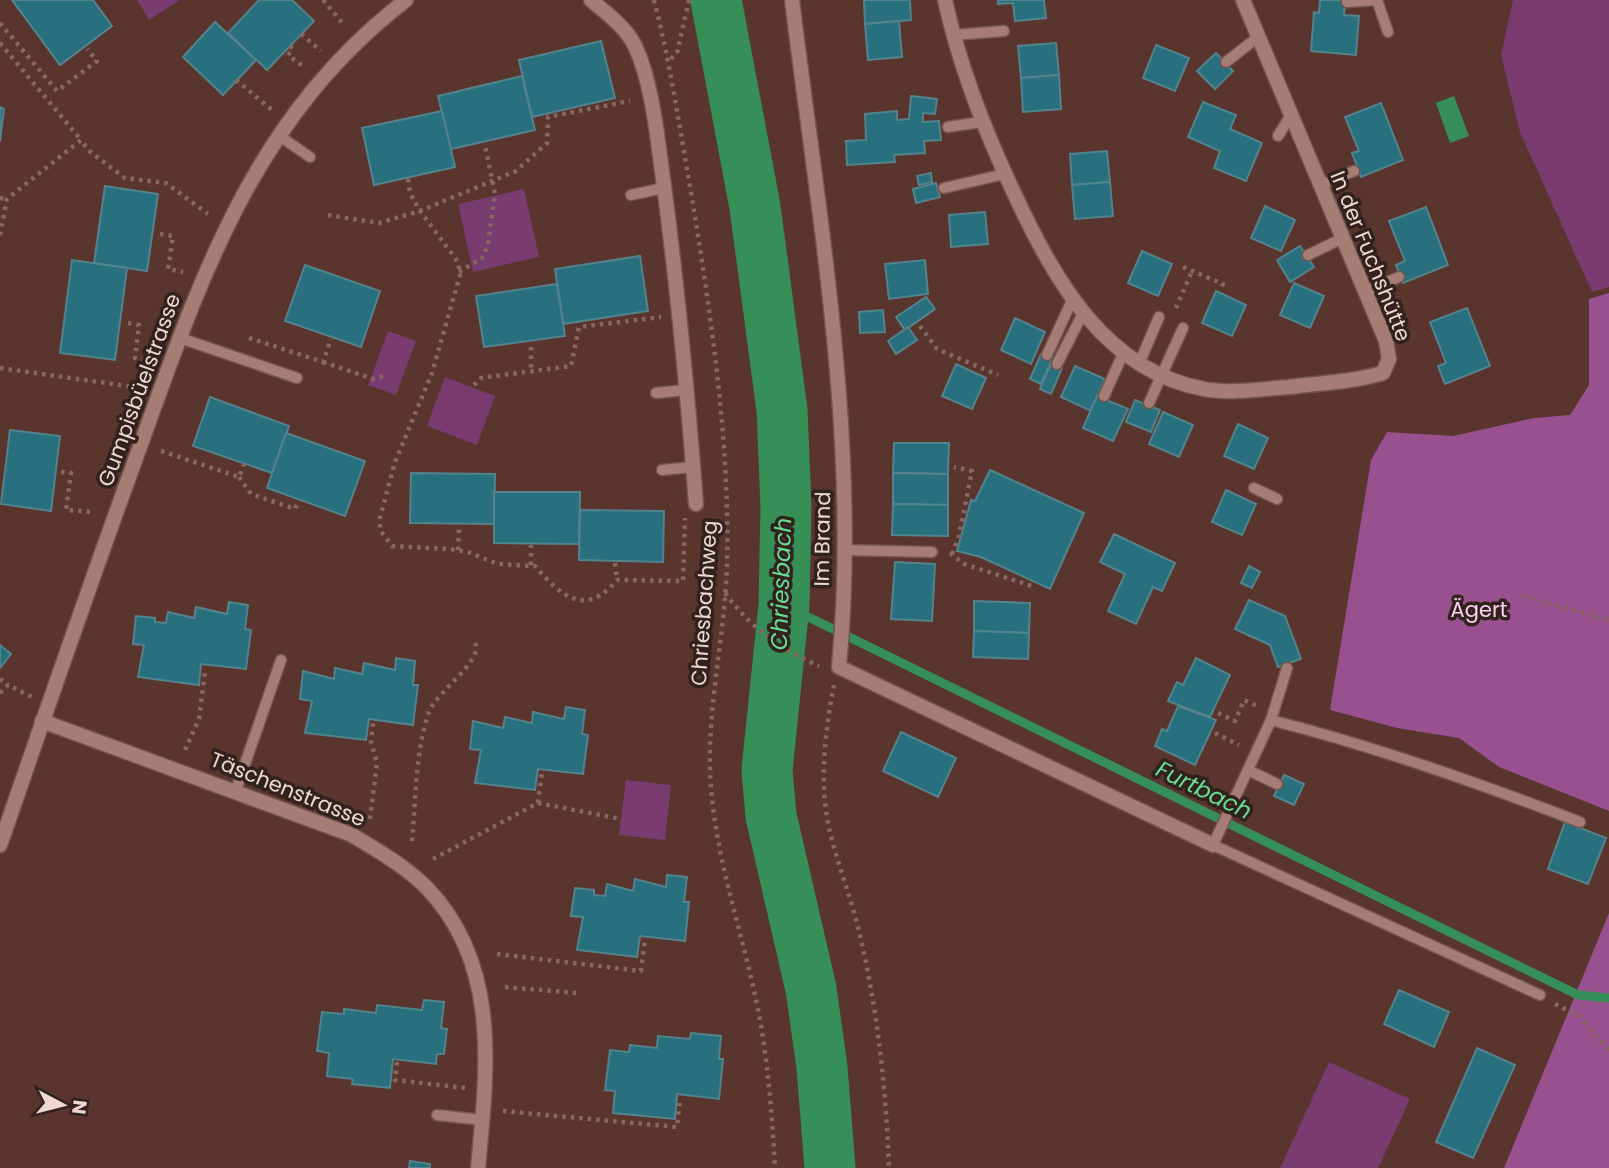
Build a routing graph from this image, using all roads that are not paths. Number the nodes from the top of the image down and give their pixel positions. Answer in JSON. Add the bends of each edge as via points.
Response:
{"nodes":[{"id":1,"x":406,"y":0,"type":"edge"},
{"id":2,"x":591,"y":0,"type":"edge"},
{"id":3,"x":792,"y":0,"type":"edge"},
{"id":4,"x":945,"y":0,"type":"edge"},
{"id":5,"x":1243,"y":0,"type":"edge"},
{"id":6,"x":1377,"y":0,"type":"edge"},
{"id":7,"x":1347,"y":2,"type":"dead end"},
{"id":8,"x":1004,"y":31,"type":"dead end"},
{"id":9,"x":1388,"y":32,"type":"dead end"},
{"id":10,"x":953,"y":35,"type":"junction"},
{"id":11,"x":1258,"y":37,"type":"junction"},
{"id":12,"x":1226,"y":62,"type":"dead end"},
{"id":13,"x":1291,"y":115,"type":"junction"},
{"id":14,"x":981,"y":122,"type":"junction"},
{"id":15,"x":948,"y":127,"type":"dead end"},
{"id":16,"x":278,"y":135,"type":"junction"},
{"id":17,"x":1278,"y":136,"type":"dead end"},
{"id":18,"x":310,"y":157,"type":"dead end"},
{"id":19,"x":1354,"y":171,"type":"dead end"},
{"id":20,"x":1005,"y":174,"type":"junction"},
{"id":21,"x":1320,"y":185,"type":"junction"},
{"id":22,"x":664,"y":188,"type":"junction"},
{"id":23,"x":944,"y":188,"type":"dead end"},
{"id":24,"x":631,"y":195,"type":"dead end"},
{"id":25,"x":1343,"y":238,"type":"junction"},
{"id":26,"x":1308,"y":255,"type":"dead end"},
{"id":27,"x":1399,"y":277,"type":"dead end"},
{"id":28,"x":1366,"y":292,"type":"junction"},
{"id":29,"x":1073,"y":298,"type":"junction"},
{"id":30,"x":1083,"y":313,"type":"junction"},
{"id":31,"x":1159,"y":317,"type":"dead end"},
{"id":32,"x":1183,"y":328,"type":"dead end"},
{"id":33,"x":180,"y":338,"type":"junction"},
{"id":34,"x":1123,"y":354,"type":"junction"},
{"id":35,"x":1047,"y":355,"type":"dead end"},
{"id":36,"x":1058,"y":364,"type":"dead end"},
{"id":37,"x":1139,"y":364,"type":"junction"},
{"id":38,"x":1162,"y":375,"type":"junction"},
{"id":39,"x":297,"y":378,"type":"dead end"},
{"id":40,"x":686,"y":390,"type":"junction"},
{"id":41,"x":656,"y":393,"type":"dead end"},
{"id":42,"x":1104,"y":396,"type":"dead end"},
{"id":43,"x":1149,"y":403,"type":"dead end"},
{"id":44,"x":693,"y":467,"type":"junction"},
{"id":45,"x":662,"y":470,"type":"dead end"},
{"id":46,"x":1254,"y":488,"type":"dead end"},
{"id":47,"x":1278,"y":499,"type":"dead end"},
{"id":48,"x":696,"y":504,"type":"road end"},
{"id":49,"x":844,"y":550,"type":"junction"},
{"id":50,"x":932,"y":552,"type":"dead end"},
{"id":51,"x":281,"y":660,"type":"dead end"},
{"id":52,"x":1287,"y":668,"type":"dead end"},
{"id":53,"x":1273,"y":717,"type":"junction"},
{"id":54,"x":42,"y":721,"type":"junction"},
{"id":55,"x":1248,"y":770,"type":"junction"},
{"id":56,"x":1277,"y":784,"type":"dead end"},
{"id":57,"x":236,"y":790,"type":"junction"},
{"id":58,"x":1580,"y":822,"type":"dead end"},
{"id":59,"x":1215,"y":840,"type":"junction"},
{"id":60,"x":0,"y":845,"type":"edge"},
{"id":61,"x":1540,"y":995,"type":"road end"},
{"id":62,"x":437,"y":1115,"type":"dead end"},
{"id":63,"x":482,"y":1120,"type":"junction"},
{"id":64,"x":478,"y":1168,"type":"edge"}],
"edges":[{"from":1,"to":16,"type":"street","name":"Gumpisbüelstrasse","via":[[358,43]]},
{"from":2,"to":22,"type":"street","via":[[635,45]]},
{"from":3,"to":49,"type":"street","name":"Im Brand","via":[[838,370]]},
{"from":4,"to":10,"type":"street","name":"In der Fuchshütte"},
{"from":5,"to":11,"type":"street","name":"In der Fuchshütte"},
{"from":6,"to":7,"type":"lane"},
{"from":6,"to":9,"type":"lane"},
{"from":8,"to":10,"type":"lane"},
{"from":10,"to":14,"type":"street","name":"In der Fuchshütte"},
{"from":11,"to":12,"type":"lane"},
{"from":11,"to":13,"type":"street","name":"In der Fuchshütte"},
{"from":13,"to":17,"type":"lane"},
{"from":13,"to":21,"type":"street","name":"In der Fuchshütte"},
{"from":14,"to":15,"type":"lane"},
{"from":14,"to":20,"type":"street","name":"In der Fuchshütte"},
{"from":16,"to":18,"type":"lane"},
{"from":16,"to":33,"type":"street","name":"Gumpisbüelstrasse","via":[[225,226]]},
{"from":19,"to":21,"type":"lane"},
{"from":20,"to":23,"type":"lane"},
{"from":20,"to":29,"type":"street","name":"In der Fuchshütte","via":[[1037,243]]},
{"from":21,"to":25,"type":"street","name":"In der Fuchshütte"},
{"from":22,"to":24,"type":"lane"},
{"from":22,"to":40,"type":"street"},
{"from":25,"to":26,"type":"lane"},
{"from":25,"to":28,"type":"street","name":"In der Fuchshütte"},
{"from":27,"to":28,"type":"lane"},
{"from":28,"to":38,"type":"street","name":"In der Fuchshütte","via":[[1386,341],[1389,359],[1383,373],[1349,381],[1244,391],[1206,390]]},
{"from":29,"to":30,"type":"street","name":"In der Fuchshütte"},
{"from":29,"to":35,"type":"lane"},
{"from":30,"to":34,"type":"street","name":"In der Fuchshütte"},
{"from":30,"to":36,"type":"lane"},
{"from":31,"to":37,"type":"lane"},
{"from":32,"to":38,"type":"lane"},
{"from":33,"to":39,"type":"lane"},
{"from":33,"to":54,"type":"street","name":"Gumpisbüelstrasse"},
{"from":34,"to":37,"type":"street","name":"In der Fuchshütte"},
{"from":34,"to":42,"type":"lane"},
{"from":37,"to":38,"type":"street","name":"In der Fuchshütte"},
{"from":38,"to":43,"type":"lane"},
{"from":40,"to":41,"type":"lane"},
{"from":40,"to":44,"type":"street"},
{"from":44,"to":45,"type":"lane"},
{"from":44,"to":48,"type":"street"},
{"from":46,"to":47,"type":"lane"},
{"from":49,"to":50,"type":"lane"},
{"from":49,"to":59,"type":"street","name":"Im Brand","via":[[839,667]]},
{"from":51,"to":57,"type":"lane"},
{"from":52,"to":53,"type":"lane"},
{"from":53,"to":55,"type":"lane"},
{"from":53,"to":58,"type":"lane","via":[[1472,780]]},
{"from":54,"to":57,"type":"street","name":"Täschenstrasse"},
{"from":54,"to":60,"type":"street","name":"Gumpisbüelstrasse"},
{"from":55,"to":56,"type":"lane"},
{"from":55,"to":59,"type":"lane"},
{"from":57,"to":63,"type":"street","name":"Täschenstrasse","via":[[352,835],[399,864],[427,888],[454,922],[473,961],[481,992],[485,1023]]},
{"from":59,"to":61,"type":"lane"},
{"from":62,"to":63,"type":"lane"},
{"from":63,"to":64,"type":"street","name":"Täschenstrasse"}]}
